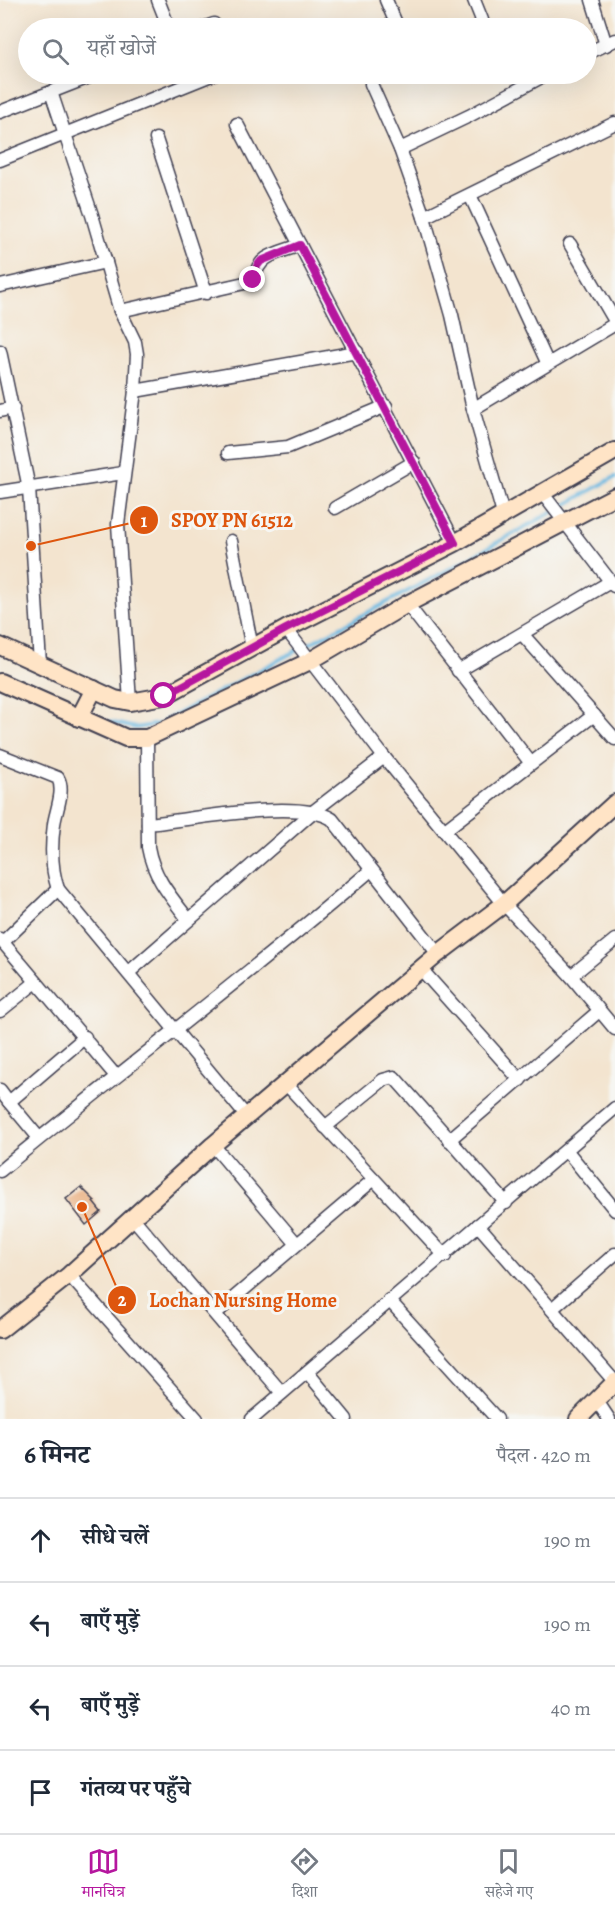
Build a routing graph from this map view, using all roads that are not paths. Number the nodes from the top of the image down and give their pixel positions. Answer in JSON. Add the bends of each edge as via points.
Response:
{"nodes":[{"id":1,"x":158,"y":0,"type":"edge"},
{"id":2,"x":386,"y":0,"type":"edge"},
{"id":3,"x":474,"y":0,"type":"edge"},
{"id":4,"x":592,"y":0,"type":"edge"},
{"id":5,"x":165,"y":18,"type":"edge"},
{"id":6,"x":394,"y":18,"type":"edge"},
{"id":7,"x":481,"y":18,"type":"edge"},
{"id":8,"x":611,"y":43,"type":"edge"},
{"id":9,"x":597,"y":49,"type":"edge"},
{"id":10,"x":71,"y":84,"type":"edge"},
{"id":11,"x":189,"y":84,"type":"edge"},
{"id":12,"x":371,"y":84,"type":"edge"},
{"id":13,"x":529,"y":84,"type":"edge"},
{"id":14,"x":51,"y":92,"type":"junction"},
{"id":15,"x":0,"y":112,"type":"edge"},
{"id":16,"x":615,"y":123,"type":"edge"},
{"id":17,"x":237,"y":124,"type":"dead end"},
{"id":18,"x":65,"y":133,"type":"junction"},
{"id":19,"x":156,"y":139,"type":"dead end"},
{"id":20,"x":400,"y":149,"type":"junction"},
{"id":21,"x":0,"y":160,"type":"edge"},
{"id":22,"x":470,"y":195,"type":"junction"},
{"id":23,"x":424,"y":217,"type":"junction"},
{"id":24,"x":570,"y":244,"type":"dead end"},
{"id":25,"x":300,"y":245,"type":"junction"},
{"id":26,"x":106,"y":262,"type":"junction"},
{"id":27,"x":0,"y":286,"type":"edge"},
{"id":28,"x":206,"y":293,"type":"junction"},
{"id":29,"x":120,"y":311,"type":"junction"},
{"id":30,"x":615,"y":323,"type":"edge"},
{"id":31,"x":0,"y":351,"type":"edge"},
{"id":32,"x":357,"y":352,"type":"junction"},
{"id":33,"x":548,"y":362,"type":"junction"},
{"id":34,"x":135,"y":391,"type":"junction"},
{"id":35,"x":386,"y":406,"type":"junction"},
{"id":36,"x":13,"y":408,"type":"junction"},
{"id":37,"x":472,"y":409,"type":"junction"},
{"id":38,"x":0,"y":411,"type":"edge"},
{"id":39,"x":615,"y":451,"type":"edge"},
{"id":40,"x":228,"y":453,"type":"dead end"},
{"id":41,"x":414,"y":462,"type":"junction"},
{"id":42,"x":123,"y":472,"type":"junction"},
{"id":43,"x":29,"y":488,"type":"junction"},
{"id":44,"x":0,"y":492,"type":"edge"},
{"id":45,"x":615,"y":496,"type":"edge"},
{"id":46,"x":546,"y":498,"type":"junction"},
{"id":47,"x":334,"y":508,"type":"dead end"},
{"id":48,"x":503,"y":514,"type":"junction"},
{"id":49,"x":562,"y":521,"type":"junction"},
{"id":50,"x":231,"y":541,"type":"dead end"},
{"id":51,"x":455,"y":543,"type":"junction"},
{"id":52,"x":613,"y":584,"type":"edge"},
{"id":53,"x":407,"y":604,"type":"junction"},
{"id":54,"x":289,"y":633,"type":"junction"},
{"id":55,"x":523,"y":635,"type":"junction"},
{"id":56,"x":0,"y":646,"type":"edge"},
{"id":57,"x":252,"y":648,"type":"junction"},
{"id":58,"x":306,"y":656,"type":"junction"},
{"id":59,"x":40,"y":664,"type":"junction"},
{"id":60,"x":458,"y":671,"type":"junction"},
{"id":61,"x":0,"y":682,"type":"edge"},
{"id":62,"x":92,"y":693,"type":"junction"},
{"id":63,"x":130,"y":702,"type":"junction"},
{"id":64,"x":80,"y":715,"type":"junction"},
{"id":65,"x":594,"y":715,"type":"junction"},
{"id":66,"x":147,"y":738,"type":"junction"},
{"id":67,"x":615,"y":740,"type":"edge"},
{"id":68,"x":0,"y":755,"type":"edge"},
{"id":69,"x":384,"y":757,"type":"junction"},
{"id":70,"x":530,"y":762,"type":"junction"},
{"id":71,"x":615,"y":803,"type":"edge"},
{"id":72,"x":314,"y":811,"type":"junction"},
{"id":73,"x":148,"y":824,"type":"junction"},
{"id":74,"x":445,"y":830,"type":"junction"},
{"id":75,"x":371,"y":870,"type":"junction"},
{"id":76,"x":58,"y":889,"type":"junction"},
{"id":77,"x":504,"y":904,"type":"junction"},
{"id":78,"x":188,"y":919,"type":"junction"},
{"id":79,"x":615,"y":940,"type":"edge"},
{"id":80,"x":1,"y":941,"type":"edge"},
{"id":81,"x":438,"y":954,"type":"junction"},
{"id":82,"x":421,"y":969,"type":"junction"},
{"id":83,"x":128,"y":973,"type":"junction"},
{"id":84,"x":571,"y":976,"type":"junction"},
{"id":85,"x":36,"y":982,"type":"junction"},
{"id":86,"x":0,"y":1011,"type":"edge"},
{"id":87,"x":599,"y":1011,"type":"junction"},
{"id":88,"x":615,"y":1029,"type":"edge"},
{"id":89,"x":174,"y":1032,"type":"junction"},
{"id":90,"x":85,"y":1037,"type":"junction"},
{"id":91,"x":115,"y":1075,"type":"junction"},
{"id":92,"x":520,"y":1080,"type":"junction"},
{"id":93,"x":287,"y":1084,"type":"junction"},
{"id":94,"x":0,"y":1090,"type":"edge"},
{"id":95,"x":9,"y":1102,"type":"junction"},
{"id":96,"x":615,"y":1108,"type":"edge"},
{"id":97,"x":247,"y":1117,"type":"junction"},
{"id":98,"x":325,"y":1127,"type":"junction"},
{"id":99,"x":39,"y":1138,"type":"junction"},
{"id":100,"x":449,"y":1140,"type":"junction"},
{"id":101,"x":213,"y":1145,"type":"junction"},
{"id":102,"x":567,"y":1151,"type":"junction"},
{"id":103,"x":0,"y":1171,"type":"edge"},
{"id":104,"x":373,"y":1180,"type":"junction"},
{"id":105,"x":506,"y":1203,"type":"junction"},
{"id":106,"x":615,"y":1210,"type":"edge"},
{"id":107,"x":133,"y":1218,"type":"junction"},
{"id":108,"x":478,"y":1225,"type":"junction"},
{"id":109,"x":296,"y":1243,"type":"junction"},
{"id":110,"x":615,"y":1254,"type":"edge"},
{"id":111,"x":445,"y":1256,"type":"junction"},
{"id":112,"x":69,"y":1275,"type":"junction"},
{"id":113,"x":389,"y":1300,"type":"junction"},
{"id":114,"x":553,"y":1308,"type":"junction"},
{"id":115,"x":216,"y":1313,"type":"junction"},
{"id":116,"x":0,"y":1330,"type":"edge"},
{"id":117,"x":308,"y":1373,"type":"junction"},
{"id":118,"x":615,"y":1382,"type":"edge"},
{"id":119,"x":282,"y":1393,"type":"junction"},
{"id":120,"x":597,"y":1401,"type":"junction"},
{"id":121,"x":197,"y":1419,"type":"edge"},
{"id":122,"x":252,"y":1419,"type":"edge"},
{"id":123,"x":346,"y":1419,"type":"edge"},
{"id":124,"x":497,"y":1419,"type":"edge"},
{"id":125,"x":578,"y":1419,"type":"edge"},
{"id":126,"x":609,"y":1419,"type":"edge"}],
"edges":[{"from":1,"to":5,"type":"street"},
{"from":2,"to":6,"type":"street"},
{"from":3,"to":7,"type":"street"},
{"from":4,"to":8,"type":"street"},
{"from":8,"to":9,"type":"street"},
{"from":10,"to":14,"type":"street"},
{"from":11,"to":18,"type":"street"},
{"from":12,"to":20,"type":"street"},
{"from":13,"to":20,"type":"street"},
{"from":14,"to":15,"type":"street"},
{"from":14,"to":18,"type":"street"},
{"from":16,"to":22,"type":"street"},
{"from":17,"to":25,"type":"street"},
{"from":18,"to":21,"type":"street"},
{"from":18,"to":26,"type":"street"},
{"from":19,"to":28,"type":"street"},
{"from":20,"to":23,"type":"street"},
{"from":22,"to":23,"type":"street"},
{"from":22,"to":33,"type":"street"},
{"from":23,"to":37,"type":"street","via":[[452,315]]},
{"from":24,"to":30,"type":"street"},
{"from":25,"to":28,"type":"street","via":[[261,261],[255,278],[249,282]]},
{"from":25,"to":32,"type":"street"},
{"from":26,"to":27,"type":"street"},
{"from":26,"to":29,"type":"street"},
{"from":28,"to":29,"type":"street"},
{"from":29,"to":34,"type":"street","via":[[136,348]]},
{"from":30,"to":33,"type":"street"},
{"from":31,"to":36,"type":"street"},
{"from":32,"to":34,"type":"street"},
{"from":32,"to":35,"type":"street"},
{"from":33,"to":37,"type":"street"},
{"from":34,"to":42,"type":"street"},
{"from":35,"to":40,"type":"street","via":[[288,447]]},
{"from":35,"to":41,"type":"street"},
{"from":36,"to":38,"type":"street"},
{"from":36,"to":43,"type":"street"},
{"from":37,"to":48,"type":"street"},
{"from":39,"to":46,"type":"main road"},
{"from":41,"to":47,"type":"street"},
{"from":41,"to":51,"type":"street"},
{"from":42,"to":43,"type":"street"},
{"from":42,"to":63,"type":"street","via":[[118,524]]},
{"from":43,"to":44,"type":"street"},
{"from":43,"to":59,"type":"street"},
{"from":45,"to":49,"type":"main road"},
{"from":46,"to":48,"type":"main road"},
{"from":46,"to":49,"type":"street"},
{"from":48,"to":51,"type":"main road"},
{"from":49,"to":52,"type":"street"},
{"from":49,"to":53,"type":"main road"},
{"from":50,"to":57,"type":"street"},
{"from":51,"to":54,"type":"main road"},
{"from":52,"to":55,"type":"street"},
{"from":53,"to":58,"type":"main road"},
{"from":53,"to":60,"type":"street"},
{"from":54,"to":57,"type":"main road"},
{"from":54,"to":58,"type":"street"},
{"from":55,"to":60,"type":"street"},
{"from":55,"to":65,"type":"street"},
{"from":56,"to":59,"type":"main road"},
{"from":57,"to":63,"type":"main road","via":[[164,696]]},
{"from":58,"to":66,"type":"main road"},
{"from":58,"to":69,"type":"street"},
{"from":59,"to":62,"type":"main road"},
{"from":60,"to":70,"type":"street"},
{"from":61,"to":64,"type":"main road"},
{"from":62,"to":63,"type":"main road"},
{"from":62,"to":64,"type":"main road"},
{"from":64,"to":66,"type":"main road","via":[[126,738]]},
{"from":65,"to":67,"type":"street"},
{"from":65,"to":70,"type":"street"},
{"from":66,"to":73,"type":"street"},
{"from":68,"to":76,"type":"street","via":[[52,775],[60,782],[52,854]]},
{"from":69,"to":72,"type":"street"},
{"from":69,"to":74,"type":"street"},
{"from":70,"to":74,"type":"street"},
{"from":71,"to":77,"type":"main road"},
{"from":72,"to":73,"type":"street","via":[[283,809]]},
{"from":72,"to":75,"type":"street","via":[[332,819]]},
{"from":72,"to":78,"type":"street"},
{"from":73,"to":78,"type":"street","via":[[154,870]]},
{"from":74,"to":77,"type":"street"},
{"from":75,"to":81,"type":"street"},
{"from":75,"to":89,"type":"street"},
{"from":76,"to":80,"type":"street"},
{"from":76,"to":83,"type":"street"},
{"from":77,"to":81,"type":"main road"},
{"from":77,"to":84,"type":"street"},
{"from":78,"to":83,"type":"street"},
{"from":79,"to":84,"type":"street"},
{"from":80,"to":85,"type":"street"},
{"from":81,"to":82,"type":"main road"},
{"from":82,"to":92,"type":"street"},
{"from":82,"to":93,"type":"main road"},
{"from":83,"to":89,"type":"street"},
{"from":84,"to":87,"type":"street"},
{"from":85,"to":86,"type":"street"},
{"from":85,"to":90,"type":"street"},
{"from":87,"to":88,"type":"street"},
{"from":87,"to":92,"type":"street"},
{"from":89,"to":91,"type":"street"},
{"from":89,"to":97,"type":"street"},
{"from":90,"to":91,"type":"street"},
{"from":90,"to":95,"type":"street"},
{"from":91,"to":99,"type":"street"},
{"from":92,"to":100,"type":"street"},
{"from":93,"to":97,"type":"main road"},
{"from":93,"to":98,"type":"street"},
{"from":94,"to":95,"type":"street"},
{"from":95,"to":99,"type":"street"},
{"from":96,"to":102,"type":"street"},
{"from":97,"to":101,"type":"main road"},
{"from":98,"to":100,"type":"street","via":[[392,1077]]},
{"from":98,"to":104,"type":"street"},
{"from":99,"to":103,"type":"street"},
{"from":100,"to":105,"type":"street"},
{"from":101,"to":107,"type":"main road"},
{"from":101,"to":109,"type":"street"},
{"from":102,"to":105,"type":"street"},
{"from":102,"to":106,"type":"street"},
{"from":104,"to":109,"type":"street"},
{"from":104,"to":111,"type":"street"},
{"from":105,"to":108,"type":"street"},
{"from":107,"to":112,"type":"main road"},
{"from":107,"to":115,"type":"street"},
{"from":108,"to":111,"type":"street"},
{"from":108,"to":114,"type":"street"},
{"from":109,"to":115,"type":"street"},
{"from":110,"to":114,"type":"street"},
{"from":111,"to":113,"type":"street"},
{"from":112,"to":116,"type":"main road"},
{"from":112,"to":121,"type":"street"},
{"from":113,"to":117,"type":"street"},
{"from":113,"to":124,"type":"street"},
{"from":114,"to":118,"type":"street"},
{"from":115,"to":119,"type":"street"},
{"from":117,"to":119,"type":"street"},
{"from":117,"to":123,"type":"street"},
{"from":118,"to":120,"type":"main road"},
{"from":119,"to":122,"type":"street"},
{"from":120,"to":125,"type":"main road"},
{"from":120,"to":126,"type":"street"}]}
